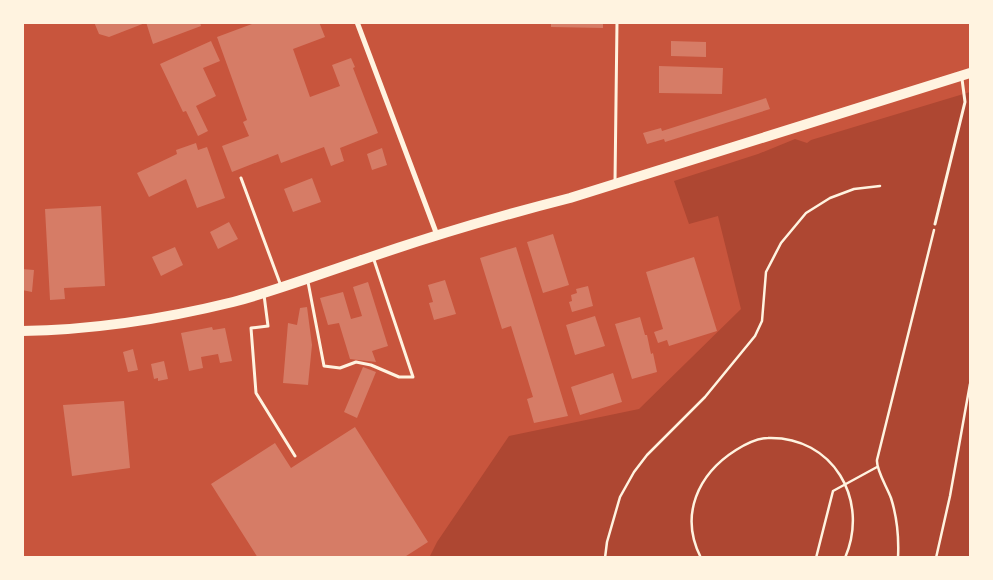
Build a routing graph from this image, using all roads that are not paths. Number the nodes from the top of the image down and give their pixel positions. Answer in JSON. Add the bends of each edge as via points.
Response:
{"nodes":[{"id":1,"x":357,"y":22,"type":"edge"},
{"id":2,"x":617,"y":22,"type":"edge"},
{"id":3,"x":966,"y":74,"type":"edge"},
{"id":4,"x":241,"y":178,"type":"dead end"},
{"id":5,"x":615,"y":184,"type":"junction"},
{"id":6,"x":935,"y":224,"type":"road end"},
{"id":7,"x":437,"y":236,"type":"junction"},
{"id":8,"x":373,"y":256,"type":"junction"},
{"id":9,"x":307,"y":279,"type":"junction"},
{"id":10,"x":281,"y":287,"type":"junction"},
{"id":11,"x":264,"y":292,"type":"junction"},
{"id":12,"x":22,"y":331,"type":"edge"},
{"id":13,"x":295,"y":456,"type":"dead end"}],
"edges":[{"from":1,"to":7,"type":"street"},
{"from":2,"to":5,"type":"lane"},
{"from":3,"to":5,"type":"main road"},
{"from":3,"to":6,"type":"lane","via":[[965,102]]},
{"from":4,"to":10,"type":"lane"},
{"from":5,"to":7,"type":"main road"},
{"from":7,"to":8,"type":"main road"},
{"from":8,"to":9,"type":"main road"},
{"from":8,"to":9,"type":"lane","via":[[413,377],[399,377],[356,362],[340,368],[324,366]]},
{"from":9,"to":10,"type":"main road"},
{"from":10,"to":11,"type":"main road"},
{"from":11,"to":12,"type":"main road","via":[[167,317],[82,328]]},
{"from":11,"to":13,"type":"lane","via":[[268,326],[251,328],[256,393]]}]}
